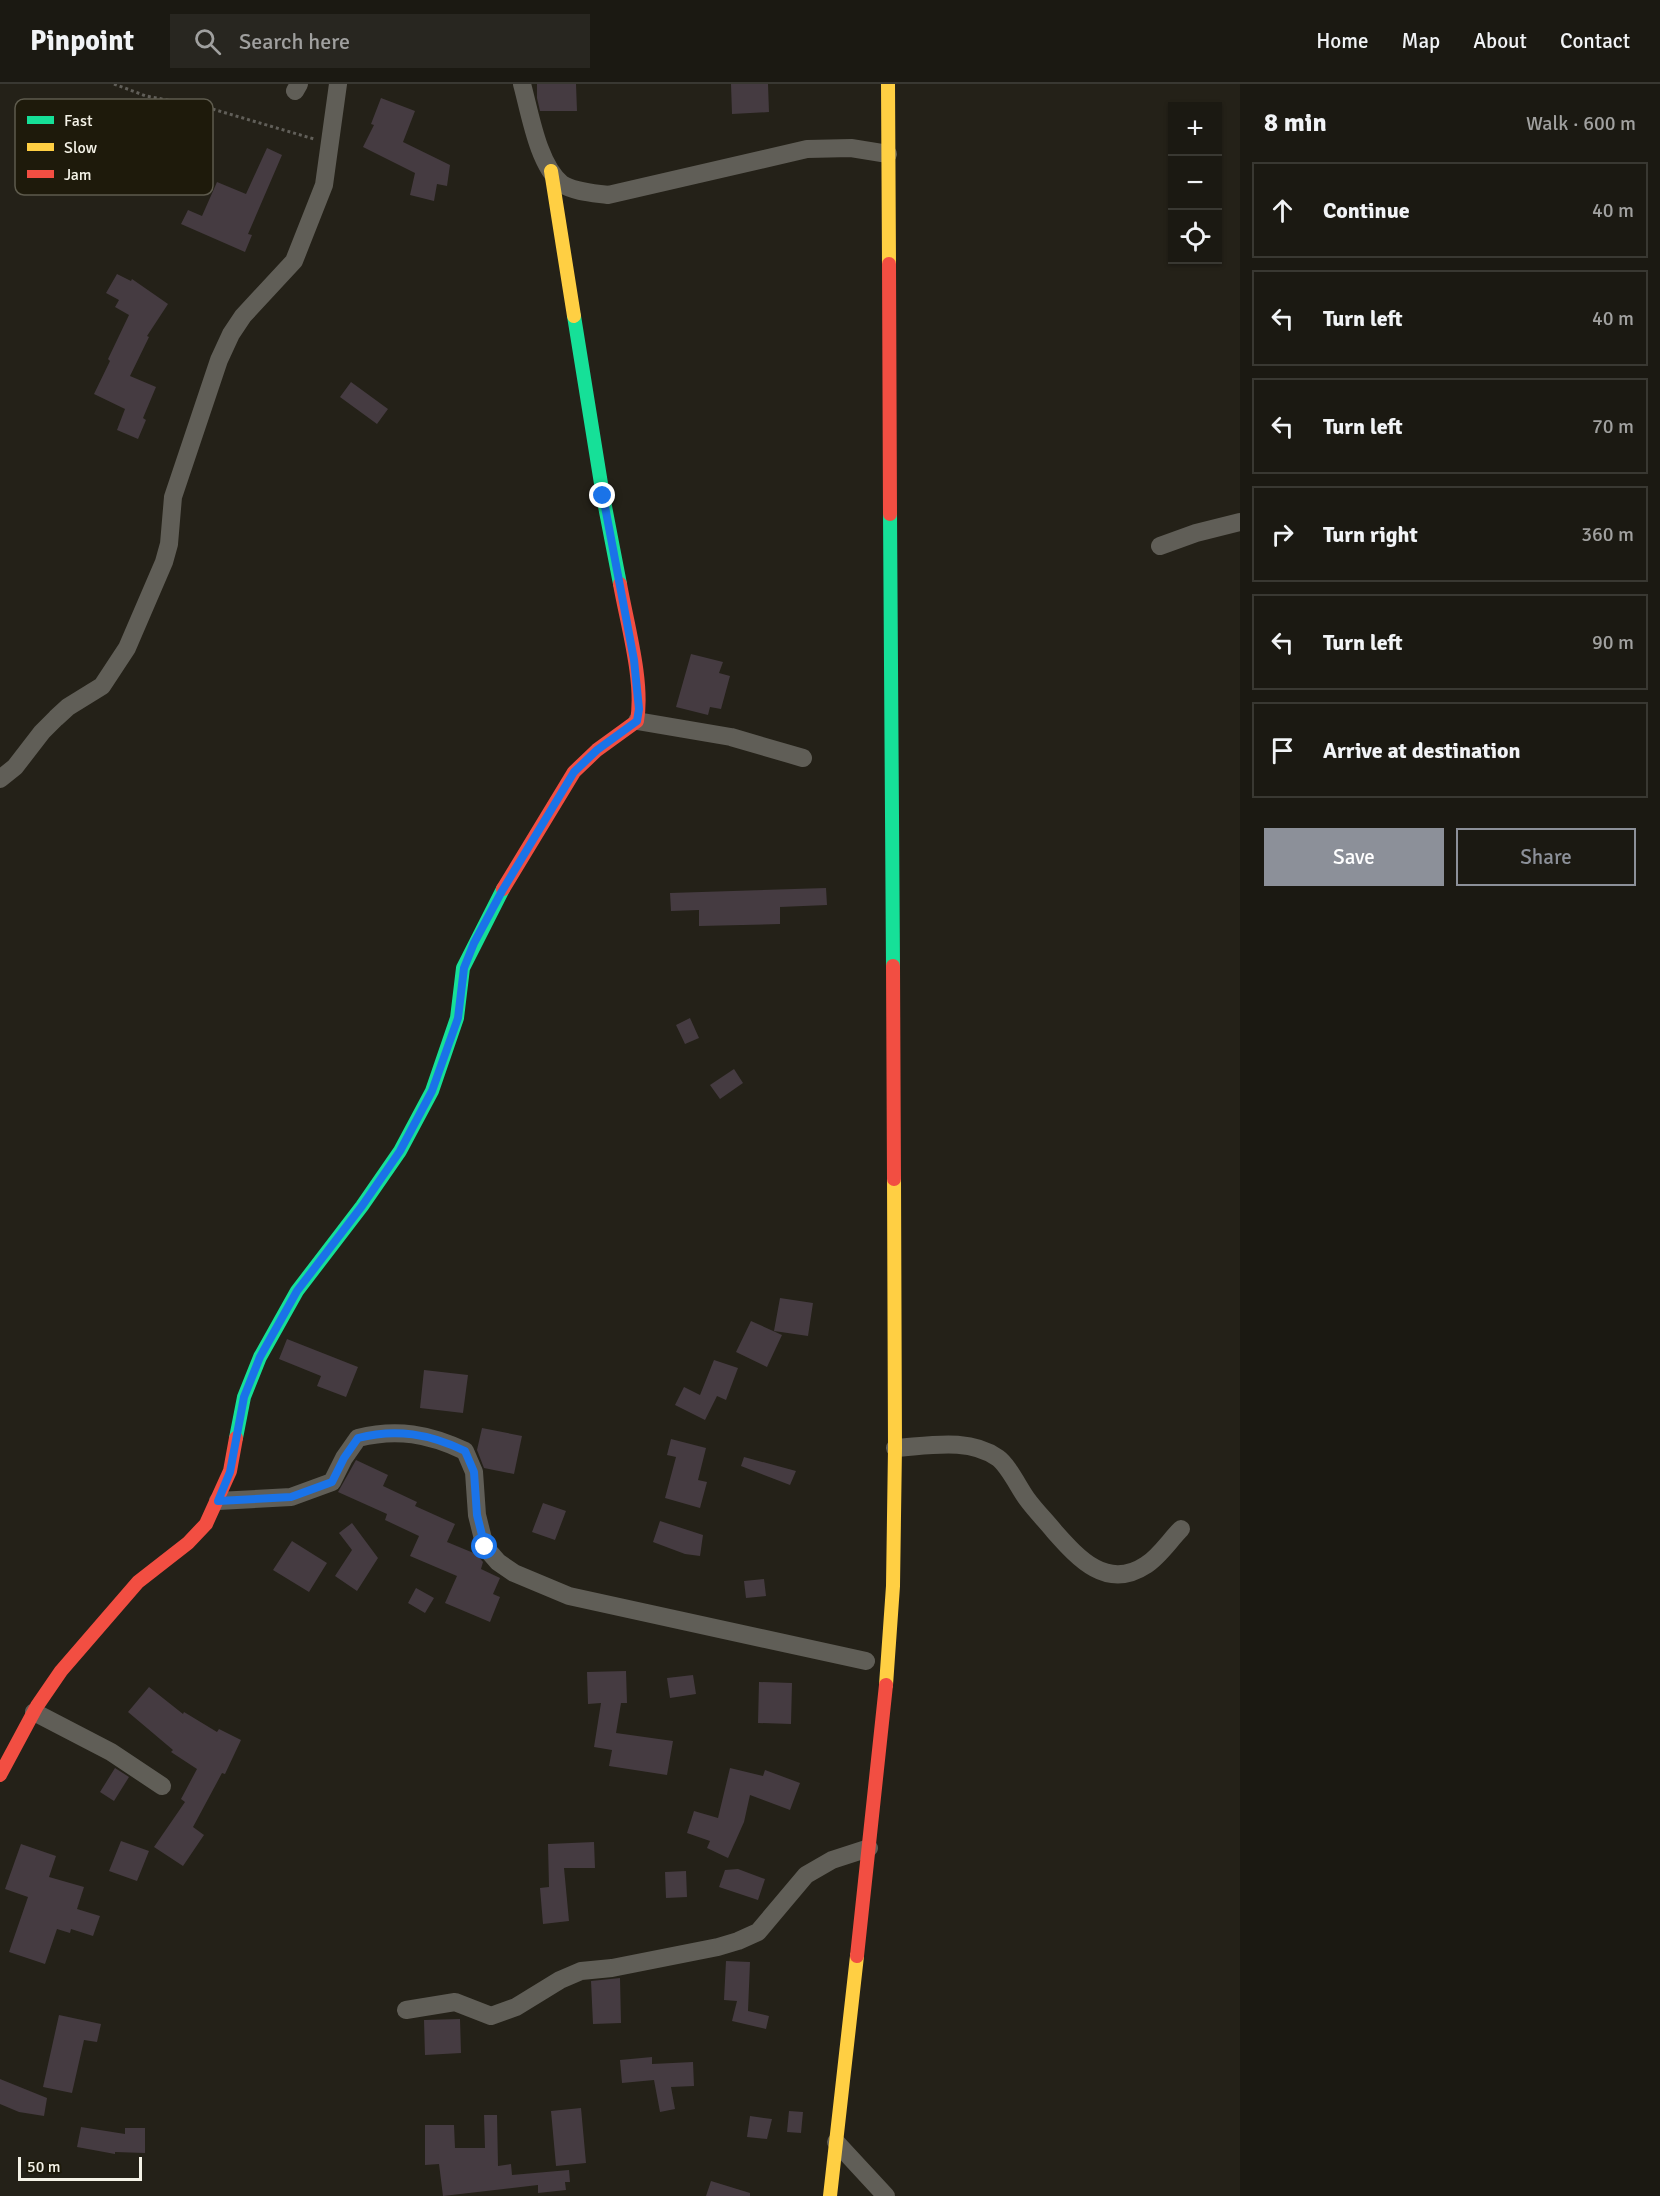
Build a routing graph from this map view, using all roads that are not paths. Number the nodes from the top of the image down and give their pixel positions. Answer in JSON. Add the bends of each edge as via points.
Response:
{"nodes":[{"id":1,"x":338,"y":84,"type":"edge"},
{"id":2,"x":522,"y":84,"type":"edge"},
{"id":3,"x":888,"y":84,"type":"edge"},
{"id":4,"x":888,"y":154,"type":"junction"},
{"id":5,"x":556,"y":181,"type":"junction"},
{"id":6,"x":1240,"y":522,"type":"edge"},
{"id":7,"x":1160,"y":546,"type":"dead end"},
{"id":8,"x":637,"y":721,"type":"junction"},
{"id":9,"x":803,"y":758,"type":"dead end"},
{"id":10,"x":0,"y":779,"type":"edge"},
{"id":11,"x":895,"y":1448,"type":"junction"},
{"id":12,"x":218,"y":1501,"type":"junction"},
{"id":13,"x":1181,"y":1529,"type":"dead end"},
{"id":14,"x":866,"y":1661,"type":"dead end"},
{"id":15,"x":34,"y":1712,"type":"junction"},
{"id":16,"x":0,"y":1775,"type":"edge"},
{"id":17,"x":162,"y":1786,"type":"dead end"},
{"id":18,"x":869,"y":1848,"type":"junction"},
{"id":19,"x":406,"y":2010,"type":"dead end"},
{"id":20,"x":836,"y":2142,"type":"junction"},
{"id":21,"x":831,"y":2196,"type":"edge"},
{"id":22,"x":886,"y":2196,"type":"edge"}],
"edges":[{"from":1,"to":10,"type":"street","via":[[324,185],[294,261],[243,316],[219,360],[173,497],[164,562],[127,648],[102,686],[68,707]]},
{"from":2,"to":5,"type":"street","via":[[542,153]]},
{"from":3,"to":4,"type":"main road"},
{"from":4,"to":5,"type":"street","via":[[851,148],[807,149],[608,195]]},
{"from":4,"to":11,"type":"main road"},
{"from":5,"to":8,"type":"main road","via":[[603,496],[634,660]]},
{"from":6,"to":7,"type":"street"},
{"from":8,"to":9,"type":"street","via":[[730,737]]},
{"from":8,"to":12,"type":"main road","via":[[574,772],[474,943],[464,968],[458,1018],[432,1091],[400,1151],[297,1291],[260,1357],[244,1397],[230,1472]]},
{"from":11,"to":13,"type":"street","via":[[958,1444],[1000,1458],[1029,1502],[1077,1557],[1096,1570],[1116,1575],[1134,1572],[1148,1564]]},
{"from":11,"to":18,"type":"main road","via":[[892,1598]]},
{"from":12,"to":14,"type":"street","via":[[291,1497],[332,1482],[358,1438],[422,1434],[465,1451],[474,1472],[477,1515],[485,1547],[513,1573],[569,1596]]},
{"from":12,"to":15,"type":"main road","via":[[206,1524],[188,1543],[138,1582],[111,1612],[61,1671]]},
{"from":15,"to":16,"type":"main road"},
{"from":15,"to":17,"type":"street","via":[[111,1752]]},
{"from":18,"to":19,"type":"street","via":[[832,1860],[806,1875],[758,1932],[738,1941],[581,1971],[516,2007],[491,2016],[455,2002]]},
{"from":18,"to":20,"type":"main road"},
{"from":20,"to":21,"type":"main road"},
{"from":20,"to":22,"type":"street"}]}
